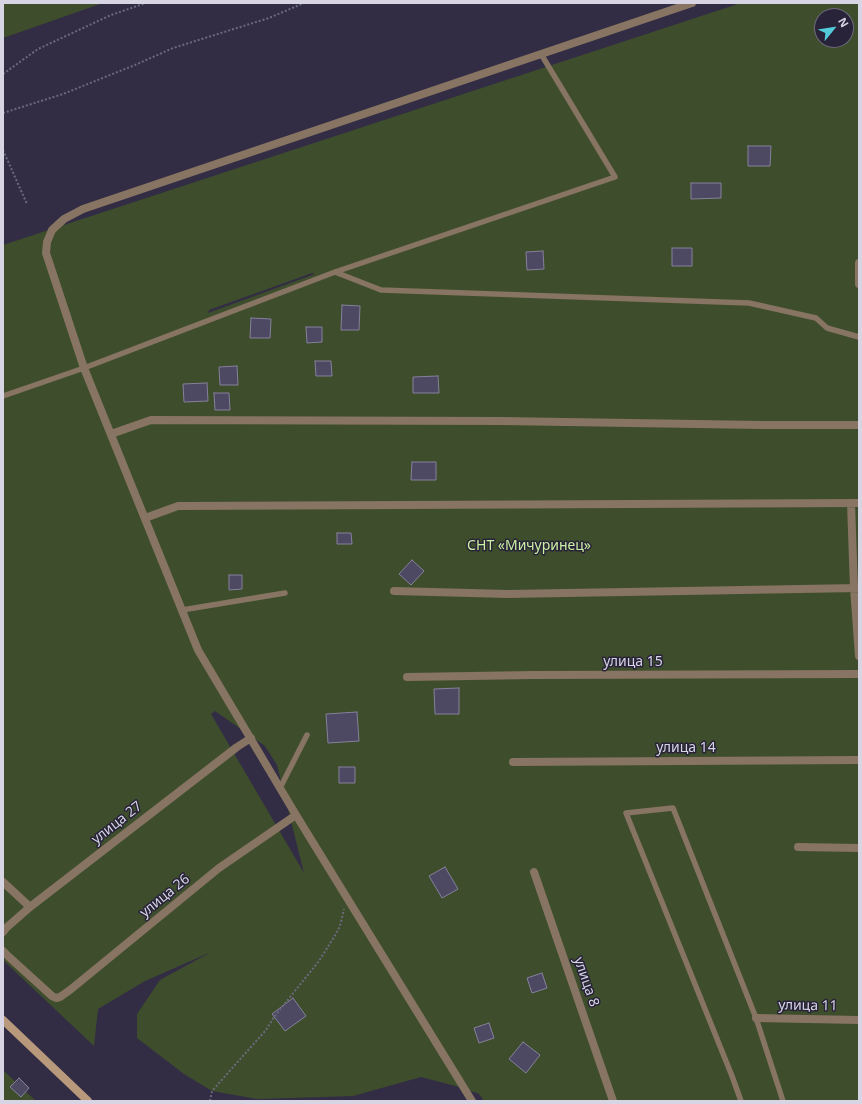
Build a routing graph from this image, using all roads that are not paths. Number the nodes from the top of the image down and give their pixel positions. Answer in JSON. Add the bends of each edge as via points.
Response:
{"nodes":[{"id":1,"x":692,"y":3,"type":"edge"},
{"id":2,"x":541,"y":54,"type":"junction"},
{"id":3,"x":859,"y":263,"type":"edge"},
{"id":4,"x":335,"y":272,"type":"junction"},
{"id":5,"x":859,"y":284,"type":"edge"},
{"id":6,"x":859,"y":337,"type":"edge"},
{"id":7,"x":84,"y":368,"type":"junction"},
{"id":8,"x":3,"y":396,"type":"edge"},
{"id":9,"x":859,"y":425,"type":"edge"},
{"id":10,"x":111,"y":434,"type":"junction"},
{"id":11,"x":855,"y":503,"type":"edge"},
{"id":12,"x":145,"y":518,"type":"junction"},
{"id":13,"x":856,"y":588,"type":"edge"},
{"id":14,"x":394,"y":591,"type":"dead end"},
{"id":15,"x":285,"y":592,"type":"dead end"},
{"id":16,"x":182,"y":610,"type":"junction"},
{"id":17,"x":859,"y":656,"type":"edge"},
{"id":18,"x":859,"y":674,"type":"edge"},
{"id":19,"x":407,"y":677,"type":"dead end"},
{"id":20,"x":307,"y":735,"type":"dead end"},
{"id":21,"x":251,"y":738,"type":"junction"},
{"id":22,"x":859,"y":760,"type":"edge"},
{"id":23,"x":513,"y":762,"type":"dead end"},
{"id":24,"x":280,"y":788,"type":"junction"},
{"id":25,"x":296,"y":815,"type":"junction"},
{"id":26,"x":798,"y":847,"type":"dead end"},
{"id":27,"x":859,"y":848,"type":"edge"},
{"id":28,"x":534,"y":872,"type":"dead end"},
{"id":29,"x":3,"y":882,"type":"edge"},
{"id":30,"x":30,"y":907,"type":"junction"},
{"id":31,"x":3,"y":932,"type":"edge"},
{"id":32,"x":3,"y":951,"type":"edge"},
{"id":33,"x":756,"y":1018,"type":"junction"},
{"id":34,"x":3,"y":1020,"type":"edge"},
{"id":35,"x":859,"y":1020,"type":"edge"},
{"id":36,"x":88,"y":1101,"type":"edge"},
{"id":37,"x":472,"y":1101,"type":"edge"},
{"id":38,"x":614,"y":1101,"type":"edge"},
{"id":39,"x":741,"y":1101,"type":"edge"},
{"id":40,"x":783,"y":1101,"type":"edge"}],
"edges":[{"from":1,"to":2,"type":"street"},
{"from":2,"to":4,"type":"lane","via":[[615,178]]},
{"from":2,"to":7,"type":"street","via":[[90,206],[64,219],[52,230],[46,252]]},
{"from":3,"to":5,"type":"street"},
{"from":4,"to":6,"type":"lane","via":[[381,290],[749,303],[816,318],[827,328]]},
{"from":4,"to":7,"type":"lane"},
{"from":7,"to":8,"type":"lane"},
{"from":7,"to":10,"type":"street"},
{"from":9,"to":10,"type":"street","via":[[151,420]]},
{"from":10,"to":12,"type":"street"},
{"from":11,"to":12,"type":"street","via":[[178,506]]},
{"from":11,"to":13,"type":"street"},
{"from":12,"to":16,"type":"street"},
{"from":13,"to":14,"type":"street","via":[[508,594]]},
{"from":13,"to":17,"type":"street"},
{"from":15,"to":16,"type":"lane"},
{"from":16,"to":21,"type":"street","via":[[198,650]]},
{"from":18,"to":19,"type":"street","name":"улица 15"},
{"from":20,"to":24,"type":"lane"},
{"from":21,"to":24,"type":"street"},
{"from":21,"to":30,"type":"street","name":"улица 27"},
{"from":22,"to":23,"type":"street","name":"улица 14"},
{"from":24,"to":25,"type":"street"},
{"from":25,"to":32,"type":"street","name":"улица 26","via":[[219,868],[65,994],[56,998],[52,996]]},
{"from":25,"to":37,"type":"street"},
{"from":26,"to":27,"type":"street"},
{"from":28,"to":38,"type":"street","name":"улица 8"},
{"from":29,"to":30,"type":"street"},
{"from":30,"to":31,"type":"street","name":"улица 27"},
{"from":33,"to":35,"type":"street","name":"улица 11"},
{"from":33,"to":39,"type":"lane","via":[[674,808],[626,814]]},
{"from":33,"to":40,"type":"lane"},
{"from":34,"to":36,"type":"main road"}]}
